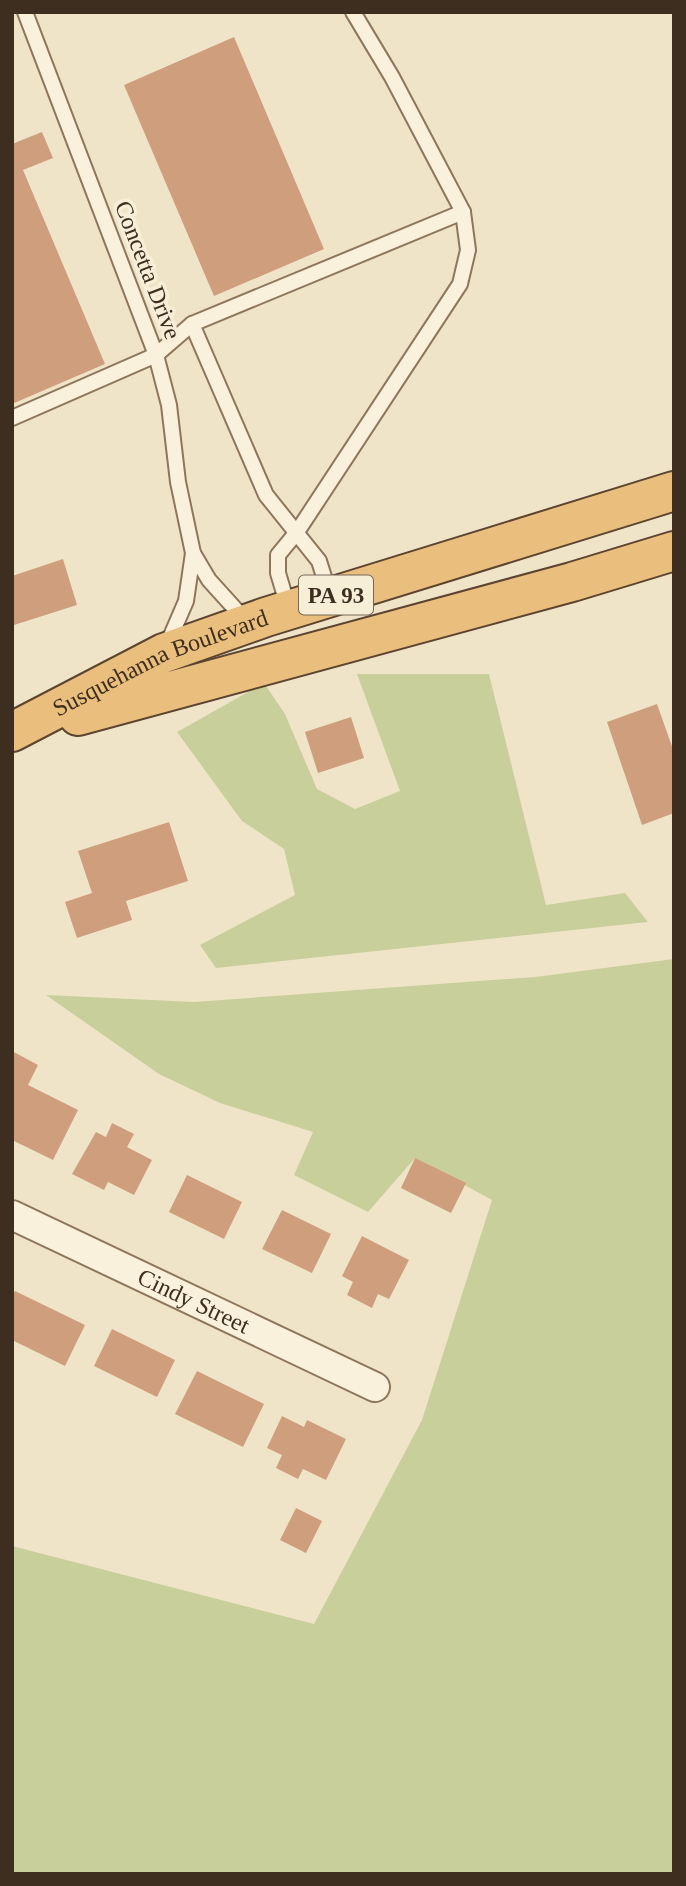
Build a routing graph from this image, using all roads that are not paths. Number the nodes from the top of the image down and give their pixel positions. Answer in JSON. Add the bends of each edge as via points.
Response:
{"nodes":[{"id":1,"x":25,"y":12,"type":"edge"},
{"id":2,"x":353,"y":12,"type":"edge"},
{"id":3,"x":463,"y":212,"type":"junction"},
{"id":4,"x":192,"y":324,"type":"junction"},
{"id":5,"x":156,"y":355,"type":"junction"},
{"id":6,"x":12,"y":418,"type":"edge"},
{"id":7,"x":674,"y":491,"type":"edge"},
{"id":8,"x":297,"y":532,"type":"junction"},
{"id":9,"x":674,"y":551,"type":"edge"},
{"id":10,"x":193,"y":553,"type":"junction"},
{"id":11,"x":330,"y":597,"type":"junction"},
{"id":12,"x":289,"y":610,"type":"junction"},
{"id":13,"x":248,"y":623,"type":"junction"},
{"id":14,"x":164,"y":653,"type":"junction"},
{"id":15,"x":12,"y":733,"type":"edge"},
{"id":16,"x":12,"y":1215,"type":"edge"},
{"id":17,"x":375,"y":1387,"type":"dead end"}],
"edges":[{"from":1,"to":5,"type":"lane","name":"Concetta Drive"},
{"from":2,"to":3,"type":"lane"},
{"from":3,"to":4,"type":"lane"},
{"from":3,"to":8,"type":"lane","via":[[468,250],[460,284]]},
{"from":4,"to":5,"type":"lane"},
{"from":4,"to":8,"type":"lane","via":[[266,495]]},
{"from":5,"to":6,"type":"lane"},
{"from":5,"to":10,"type":"lane","name":"Concetta Drive","via":[[169,405]]},
{"from":7,"to":11,"type":"highway","name":"Susquehanna Boulevard","number":"PA 93"},
{"from":8,"to":11,"type":"lane","via":[[319,561]]},
{"from":8,"to":12,"type":"lane","via":[[278,555],[278,573]]},
{"from":9,"to":15,"type":"highway","name":"Susquehanna Boulevard","number":"PA 93"},
{"from":10,"to":13,"type":"lane","name":"Concetta Drive","via":[[209,580]]},
{"from":10,"to":14,"type":"lane","name":"Concetta Drive","via":[[186,601]]},
{"from":11,"to":12,"type":"highway","name":"Susquehanna Boulevard","number":"PA 93"},
{"from":12,"to":13,"type":"highway","name":"Susquehanna Boulevard","number":"PA 93"},
{"from":13,"to":14,"type":"highway","name":"Susquehanna Boulevard","number":"PA 93"},
{"from":14,"to":15,"type":"highway","name":"Susquehanna Boulevard","number":"PA 93"},
{"from":16,"to":17,"type":"street","name":"Cindy Street"}]}
